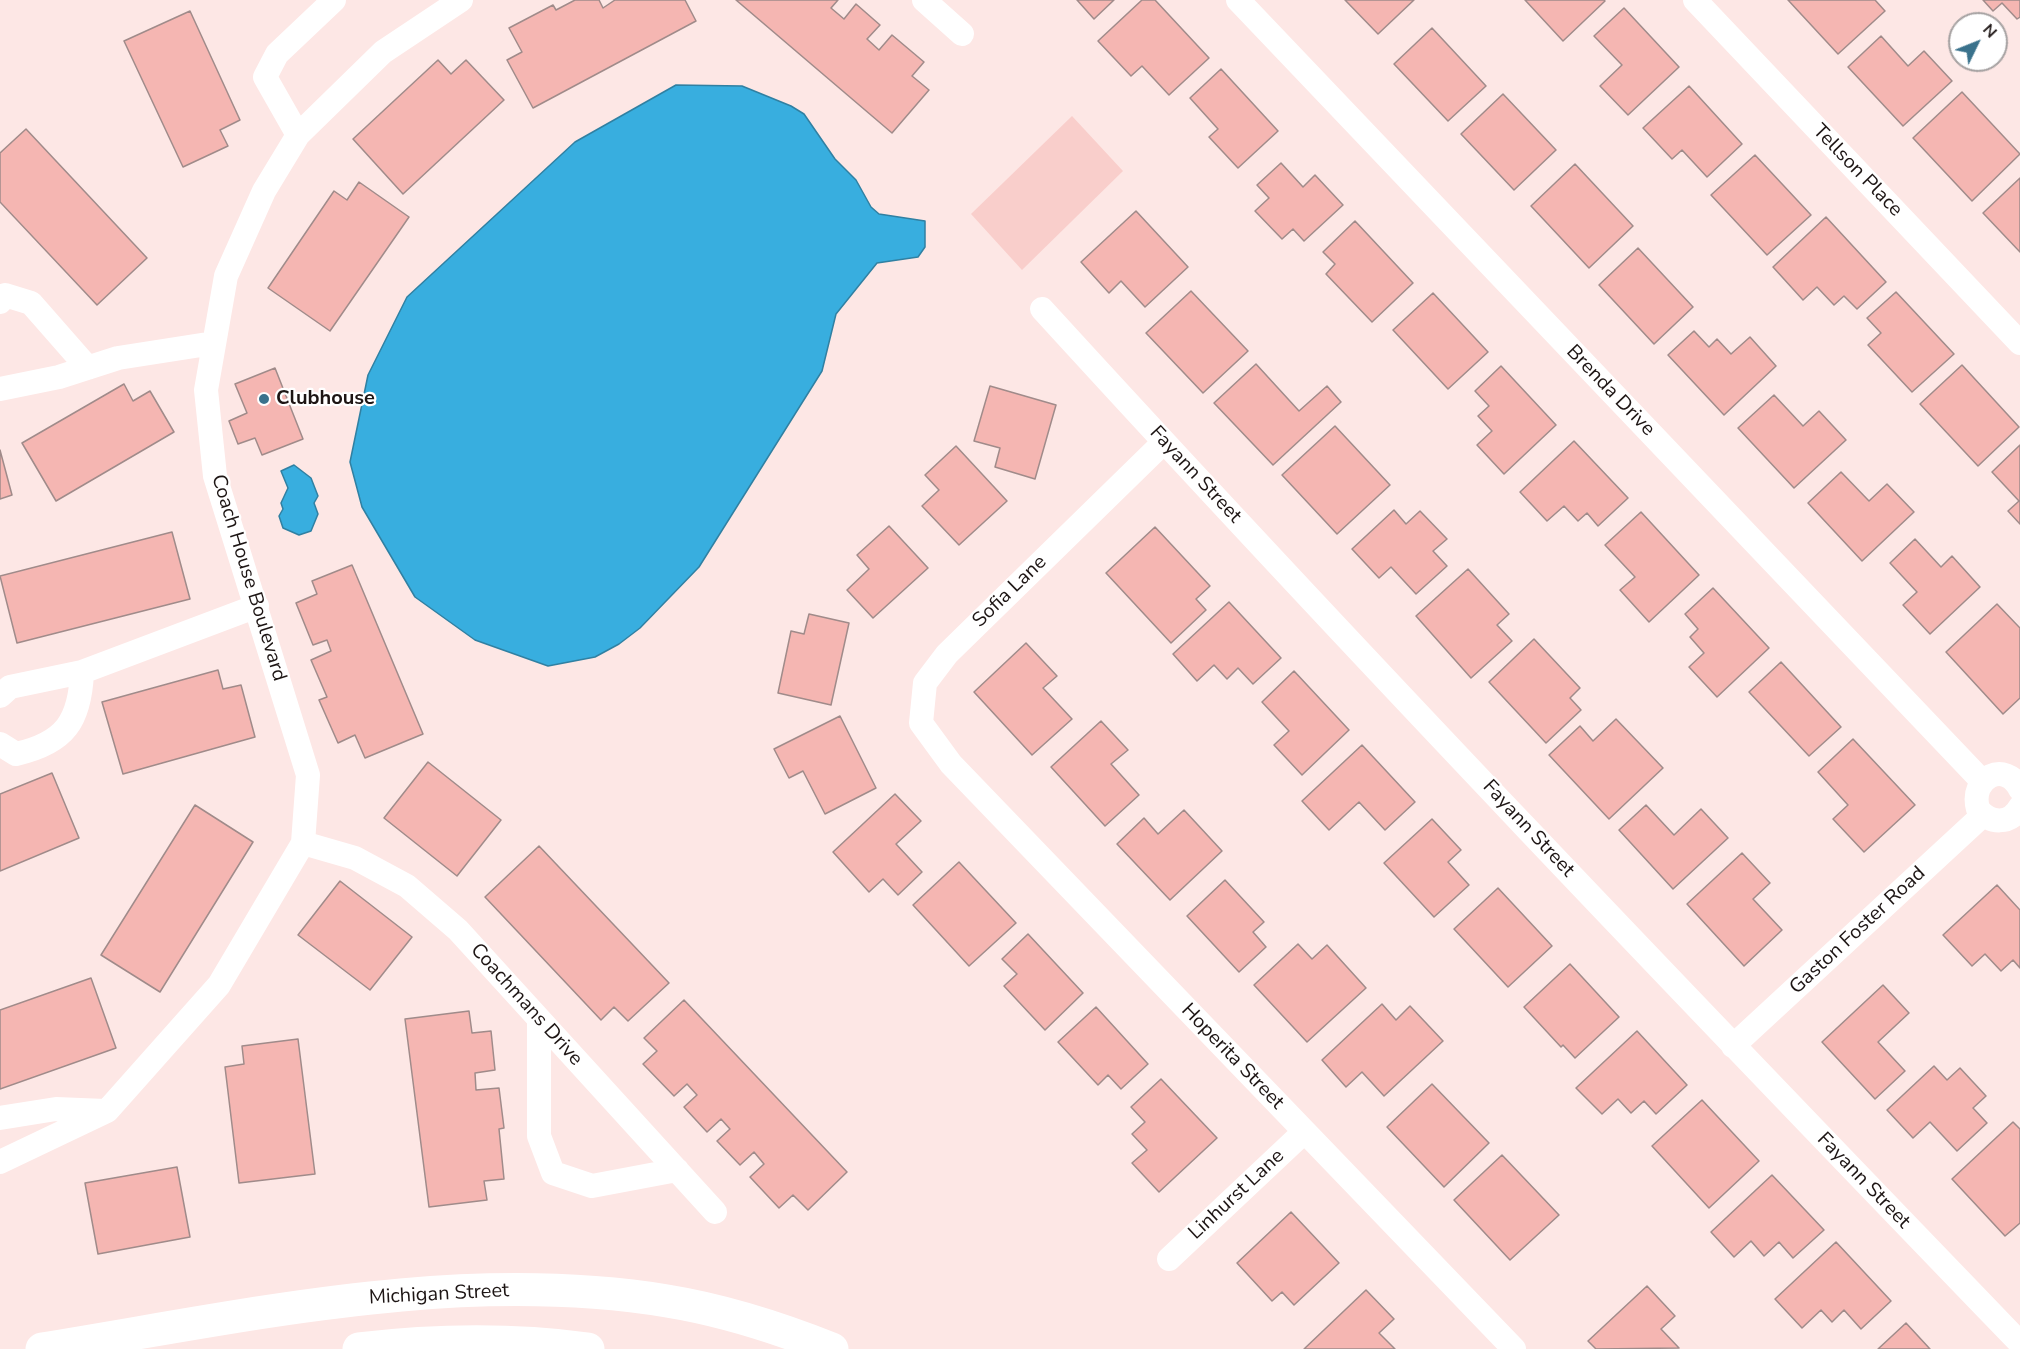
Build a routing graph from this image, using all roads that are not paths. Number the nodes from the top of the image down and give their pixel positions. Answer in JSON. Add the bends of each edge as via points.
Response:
{"nodes":[{"id":1,"x":334,"y":0,"type":"edge"},
{"id":2,"x":461,"y":0,"type":"edge"},
{"id":3,"x":924,"y":0,"type":"edge"},
{"id":4,"x":1238,"y":0,"type":"edge"},
{"id":5,"x":1695,"y":0,"type":"edge"},
{"id":6,"x":962,"y":34,"type":"dead end"},
{"id":7,"x":298,"y":135,"type":"junction"},
{"id":8,"x":0,"y":302,"type":"edge"},
{"id":9,"x":1042,"y":309,"type":"dead end"},
{"id":10,"x":214,"y":343,"type":"junction"},
{"id":11,"x":2020,"y":343,"type":"edge"},
{"id":12,"x":88,"y":368,"type":"junction"},
{"id":13,"x":0,"y":388,"type":"edge"},
{"id":14,"x":1164,"y":442,"type":"junction"},
{"id":15,"x":257,"y":606,"type":"junction"},
{"id":16,"x":82,"y":672,"type":"junction"},
{"id":17,"x":0,"y":696,"type":"edge"},
{"id":18,"x":0,"y":744,"type":"edge"},
{"id":19,"x":951,"y":764,"type":"joint"},
{"id":20,"x":1982,"y":782,"type":"junction"},
{"id":21,"x":2019,"y":784,"type":"edge"},
{"id":22,"x":1983,"y":815,"type":"junction"},
{"id":23,"x":2018,"y":815,"type":"edge"},
{"id":24,"x":303,"y":843,"type":"junction"},
{"id":25,"x":539,"y":1020,"type":"junction"},
{"id":26,"x":1733,"y":1046,"type":"junction"},
{"id":27,"x":107,"y":1111,"type":"junction"},
{"id":28,"x":0,"y":1118,"type":"edge"},
{"id":29,"x":1304,"y":1132,"type":"junction"},
{"id":30,"x":0,"y":1162,"type":"edge"},
{"id":31,"x":677,"y":1170,"type":"junction"},
{"id":32,"x":715,"y":1212,"type":"dead end"},
{"id":33,"x":1169,"y":1259,"type":"dead end"},
{"id":34,"x":2020,"y":1343,"type":"edge"},
{"id":35,"x":42,"y":1349,"type":"edge"},
{"id":36,"x":359,"y":1349,"type":"edge"},
{"id":37,"x":588,"y":1349,"type":"edge"},
{"id":38,"x":832,"y":1349,"type":"edge"},
{"id":39,"x":1515,"y":1349,"type":"edge"}],
"edges":[{"from":1,"to":7,"type":"street","via":[[277,54],[265,77]]},
{"from":2,"to":7,"type":"street","name":"Coach House Boulevard","via":[[383,52]]},
{"from":3,"to":6,"type":"street"},
{"from":4,"to":20,"type":"street","name":"Brenda Drive"},
{"from":5,"to":11,"type":"street","name":"Tellson Place"},
{"from":7,"to":10,"type":"street","name":"Coach House Boulevard","via":[[264,190],[226,276]]},
{"from":8,"to":12,"type":"street","via":[[5,296],[31,303]]},
{"from":9,"to":14,"type":"street","name":"Fayann Street"},
{"from":10,"to":12,"type":"street","via":[[118,358]]},
{"from":10,"to":15,"type":"street","name":"Coach House Boulevard","via":[[206,390],[215,476]]},
{"from":12,"to":13,"type":"street"},
{"from":14,"to":19,"type":"street","name":"Sofia Lane","via":[[947,654],[925,683],[921,723]]},
{"from":14,"to":26,"type":"street","name":"Fayann Street"},
{"from":15,"to":16,"type":"street"},
{"from":15,"to":24,"type":"street","name":"Coach House Boulevard","via":[[308,775]]},
{"from":16,"to":17,"type":"street","via":[[10,687]]},
{"from":16,"to":18,"type":"street","via":[[78,708],[58,736],[39,749],[16,754]]},
{"from":19,"to":29,"type":"street","name":"Hoperita Street"},
{"from":20,"to":21,"type":"street","via":[[1998,774]]},
{"from":20,"to":22,"type":"street","via":[[1976,802]]},
{"from":22,"to":23,"type":"street","via":[[1998,821]]},
{"from":22,"to":26,"type":"street","name":"Gaston Foster Road"},
{"from":24,"to":25,"type":"street","name":"Coachmans Drive","via":[[355,858],[407,886],[458,930]]},
{"from":24,"to":27,"type":"street","name":"Coach House Boulevard","via":[[219,985]]},
{"from":25,"to":31,"type":"street","name":"Coachmans Drive"},
{"from":25,"to":31,"type":"street","via":[[539,1136],[553,1173],[592,1186]]},
{"from":26,"to":34,"type":"street","name":"Fayann Street"},
{"from":27,"to":28,"type":"street","via":[[56,1109]]},
{"from":27,"to":30,"type":"street","name":"Coach House Boulevard"},
{"from":29,"to":33,"type":"street","name":"Linhurst Lane"},
{"from":29,"to":39,"type":"street","name":"Hoperita Street"},
{"from":31,"to":32,"type":"street","name":"Coachmans Drive"},
{"from":35,"to":38,"type":"street","name":"Michigan Street","via":[[347,1301],[464,1291],[563,1290],[668,1301],[779,1329]]},
{"from":36,"to":37,"type":"street","via":[[425,1341],[545,1343]]}]}
